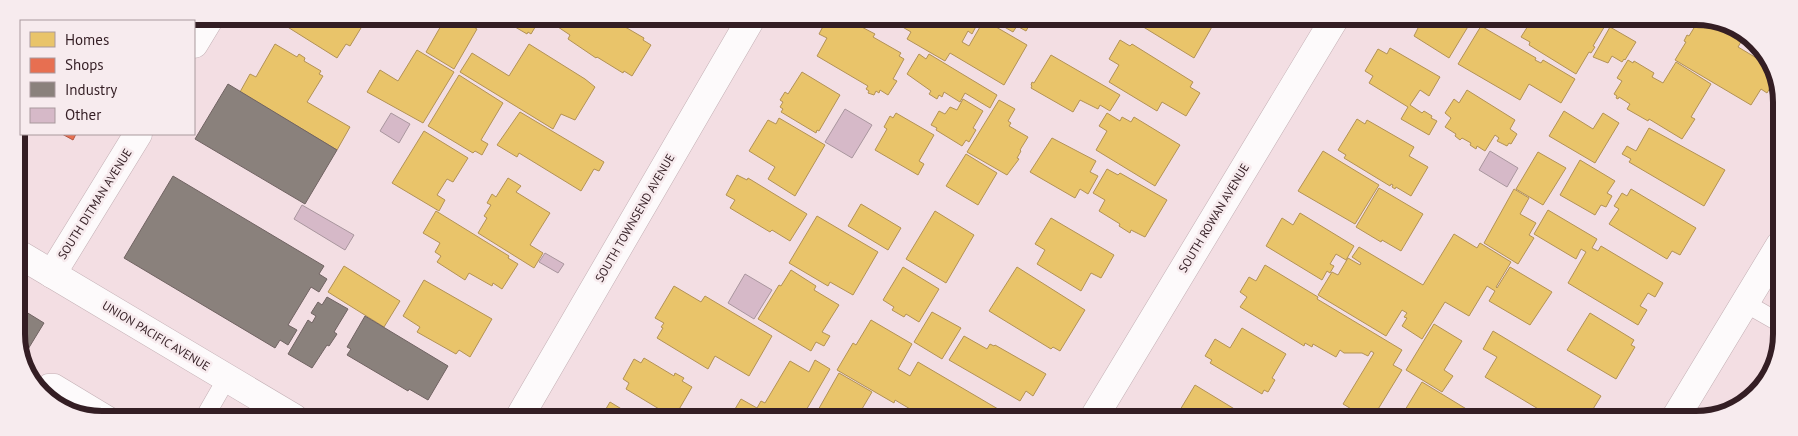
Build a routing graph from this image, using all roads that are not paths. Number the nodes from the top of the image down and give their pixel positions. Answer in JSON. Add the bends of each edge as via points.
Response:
{"nodes":[{"id":1,"x":206,"y":25,"type":"edge"},
{"id":2,"x":747,"y":25,"type":"edge"},
{"id":3,"x":1331,"y":25,"type":"edge"},
{"id":4,"x":195,"y":42,"type":"edge"},
{"id":5,"x":137,"y":135,"type":"edge"},
{"id":6,"x":1773,"y":257,"type":"edge"},
{"id":7,"x":25,"y":258,"type":"edge"},
{"id":8,"x":52,"y":274,"type":"junction"},
{"id":9,"x":1745,"y":303,"type":"junction"},
{"id":10,"x":1773,"y":319,"type":"edge"},
{"id":11,"x":227,"y":378,"type":"junction"},
{"id":12,"x":46,"y":386,"type":"edge"},
{"id":13,"x":101,"y":411,"type":"edge"},
{"id":14,"x":208,"y":411,"type":"edge"},
{"id":15,"x":282,"y":411,"type":"edge"},
{"id":16,"x":523,"y":411,"type":"edge"},
{"id":17,"x":1098,"y":411,"type":"edge"},
{"id":18,"x":1679,"y":411,"type":"edge"}],
"edges":[{"from":1,"to":4,"type":"street"},
{"from":2,"to":16,"type":"street","name":"SOUTH TOWNSEND AVENUE"},
{"from":3,"to":17,"type":"street","name":"SOUTH ROWAN AVENUE"},
{"from":5,"to":8,"type":"street","name":"SOUTH DITMAN AVENUE"},
{"from":6,"to":9,"type":"street"},
{"from":7,"to":8,"type":"street","name":"UNION PACIFIC AVENUE"},
{"from":8,"to":11,"type":"street","name":"UNION PACIFIC AVENUE"},
{"from":9,"to":10,"type":"lane"},
{"from":9,"to":18,"type":"street"},
{"from":11,"to":14,"type":"lane"},
{"from":11,"to":15,"type":"street","name":"UNION PACIFIC AVENUE"},
{"from":12,"to":13,"type":"lane","via":[[55,383]]}]}
